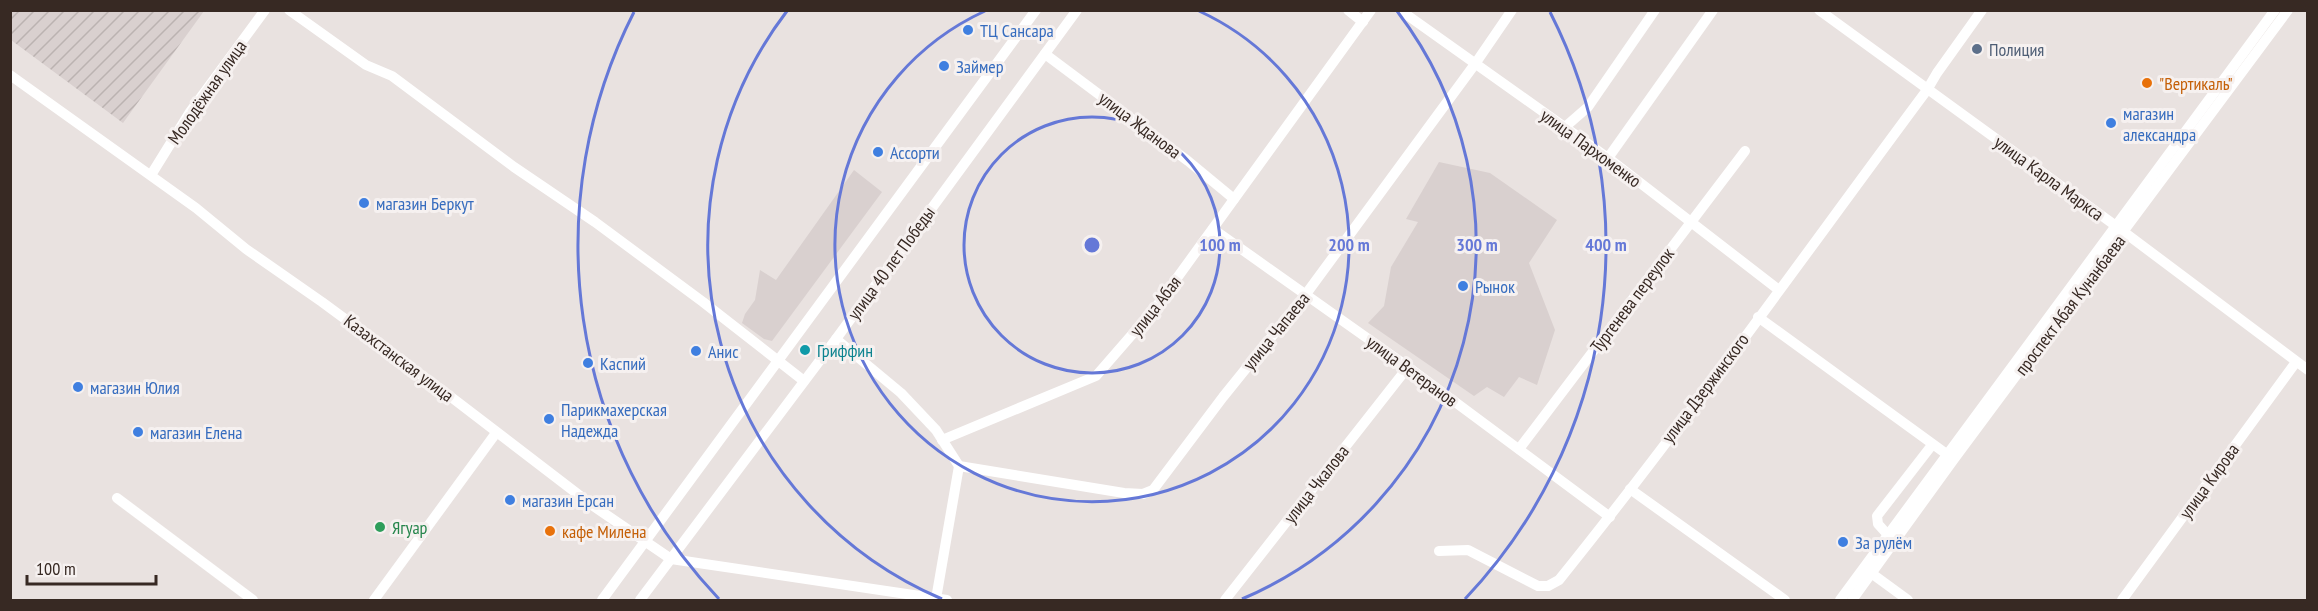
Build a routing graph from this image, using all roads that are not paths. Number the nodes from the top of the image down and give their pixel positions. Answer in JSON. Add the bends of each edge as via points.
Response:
{"nodes":[{"id":1,"x":265,"y":10,"type":"edge"},
{"id":2,"x":289,"y":10,"type":"edge"},
{"id":3,"x":1036,"y":10,"type":"edge"},
{"id":4,"x":1077,"y":10,"type":"edge"},
{"id":5,"x":1348,"y":10,"type":"edge"},
{"id":6,"x":1371,"y":10,"type":"edge"},
{"id":7,"x":1400,"y":10,"type":"edge"},
{"id":8,"x":1512,"y":10,"type":"edge"},
{"id":9,"x":1655,"y":10,"type":"edge"},
{"id":10,"x":1713,"y":10,"type":"edge"},
{"id":11,"x":1819,"y":10,"type":"edge"},
{"id":12,"x":1982,"y":10,"type":"edge"},
{"id":13,"x":2275,"y":10,"type":"edge"},
{"id":14,"x":2288,"y":10,"type":"edge"},
{"id":15,"x":1363,"y":21,"type":"junction"},
{"id":16,"x":1044,"y":54,"type":"junction"},
{"id":17,"x":1475,"y":64,"type":"junction"},
{"id":18,"x":10,"y":75,"type":"edge"},
{"id":19,"x":1927,"y":90,"type":"junction"},
{"id":20,"x":1565,"y":127,"type":"junction"},
{"id":21,"x":1745,"y":151,"type":"dead end"},
{"id":22,"x":1608,"y":158,"type":"junction"},
{"id":23,"x":151,"y":175,"type":"junction"},
{"id":24,"x":1234,"y":199,"type":"junction"},
{"id":25,"x":1691,"y":223,"type":"junction"},
{"id":26,"x":1213,"y":229,"type":"junction"},
{"id":27,"x":2120,"y":229,"type":"junction"},
{"id":28,"x":1779,"y":290,"type":"junction"},
{"id":29,"x":1306,"y":294,"type":"junction"},
{"id":30,"x":1758,"y":317,"type":"junction"},
{"id":31,"x":836,"y":339,"type":"junction"},
{"id":32,"x":779,"y":361,"type":"junction"},
{"id":33,"x":2296,"y":362,"type":"junction"},
{"id":34,"x":1408,"y":367,"type":"junction"},
{"id":35,"x":2307,"y":370,"type":"edge"},
{"id":36,"x":804,"y":381,"type":"junction"},
{"id":37,"x":496,"y":433,"type":"junction"},
{"id":38,"x":942,"y":440,"type":"junction"},
{"id":39,"x":1932,"y":446,"type":"junction"},
{"id":40,"x":1519,"y":449,"type":"junction"},
{"id":41,"x":1950,"y":458,"type":"junction"},
{"id":42,"x":959,"y":466,"type":"junction"},
{"id":43,"x":1630,"y":489,"type":"junction"},
{"id":44,"x":117,"y":498,"type":"dead end"},
{"id":45,"x":1610,"y":517,"type":"junction"},
{"id":46,"x":1888,"y":535,"type":"junction"},
{"id":47,"x":645,"y":543,"type":"junction"},
{"id":48,"x":1439,"y":551,"type":"dead end"},
{"id":49,"x":671,"y":559,"type":"junction"},
{"id":50,"x":1871,"y":573,"type":"junction"},
{"id":51,"x":894,"y":596,"type":"edge"},
{"id":52,"x":253,"y":600,"type":"edge"},
{"id":53,"x":374,"y":600,"type":"edge"},
{"id":54,"x":602,"y":600,"type":"edge"},
{"id":55,"x":640,"y":600,"type":"edge"},
{"id":56,"x":941,"y":600,"type":"edge"},
{"id":57,"x":1225,"y":600,"type":"edge"},
{"id":58,"x":1785,"y":600,"type":"edge"},
{"id":59,"x":1840,"y":600,"type":"edge"},
{"id":60,"x":1852,"y":600,"type":"edge"},
{"id":61,"x":1908,"y":600,"type":"edge"},
{"id":62,"x":2122,"y":600,"type":"edge"}],
"edges":[{"from":1,"to":23,"type":"street","name":"Молодёжная улица","via":[[190,112]]},
{"from":2,"to":32,"type":"street","via":[[366,65],[392,76]]},
{"from":3,"to":32,"type":"street","name":"улица 40 лет Победы"},
{"from":4,"to":16,"type":"street","name":"улица 40 лет Победы"},
{"from":5,"to":15,"type":"street"},
{"from":6,"to":15,"type":"street","name":"улица Абая"},
{"from":7,"to":17,"type":"street","name":"улица Пархоменко"},
{"from":8,"to":17,"type":"street","name":"улица Чапаева"},
{"from":9,"to":20,"type":"street","via":[[1588,107]]},
{"from":10,"to":22,"type":"street"},
{"from":11,"to":19,"type":"street","name":"улица Карла Маркса"},
{"from":12,"to":19,"type":"street","name":"улица Дзержинского"},
{"from":13,"to":27,"type":"street","name":"проспект Абая Кунанбаева"},
{"from":14,"to":27,"type":"street","name":"проспект Абая Кунанбаева"},
{"from":15,"to":24,"type":"street","name":"улица Абая"},
{"from":16,"to":24,"type":"street","name":"улица Жданова"},
{"from":16,"to":31,"type":"street","name":"улица 40 лет Победы"},
{"from":17,"to":20,"type":"street","name":"улица Пархоменко"},
{"from":17,"to":29,"type":"street","name":"улица Чапаева"},
{"from":18,"to":23,"type":"street","name":"Казахстанская улица"},
{"from":19,"to":27,"type":"street","name":"улица Карла Маркса"},
{"from":19,"to":28,"type":"street","name":"улица Дзержинского"},
{"from":20,"to":22,"type":"street","name":"улица Пархоменко"},
{"from":21,"to":25,"type":"street","name":"Тургенева переулок"},
{"from":22,"to":25,"type":"street","name":"улица Пархоменко"},
{"from":23,"to":37,"type":"street","name":"Казахстанская улица"},
{"from":24,"to":26,"type":"street","name":"улица Абая"},
{"from":25,"to":28,"type":"street","name":"улица Пархоменко"},
{"from":25,"to":40,"type":"street","name":"Тургенева переулок"},
{"from":26,"to":29,"type":"street","name":"улица Ветеранов"},
{"from":26,"to":38,"type":"street","name":"улица Абая","via":[[1156,308],[1096,376]]},
{"from":27,"to":33,"type":"street","name":"улица Карла Маркса"},
{"from":27,"to":41,"type":"street","name":"проспект Абая Кунанбаева"},
{"from":28,"to":30,"type":"street","name":"улица Дзержинского"},
{"from":29,"to":34,"type":"street","name":"улица Ветеранов"},
{"from":29,"to":42,"type":"street","name":"улица Чапаева","via":[[1153,490],[1124,493]]},
{"from":30,"to":39,"type":"street"},
{"from":30,"to":43,"type":"street","name":"улица Дзержинского"},
{"from":31,"to":36,"type":"street","name":"улица 40 лет Победы"},
{"from":31,"to":38,"type":"street","via":[[901,393]]},
{"from":32,"to":36,"type":"street"},
{"from":32,"to":47,"type":"street","name":"улица 40 лет Победы"},
{"from":33,"to":35,"type":"street","name":"улица Карла Маркса"},
{"from":33,"to":62,"type":"street","name":"улица Кирова"},
{"from":34,"to":40,"type":"street","name":"улица Ветеранов"},
{"from":34,"to":57,"type":"street","name":"улица Чкалова"},
{"from":36,"to":49,"type":"street","name":"улица 40 лет Победы"},
{"from":37,"to":47,"type":"street","name":"Казахстанская улица"},
{"from":37,"to":53,"type":"street"},
{"from":38,"to":42,"type":"street"},
{"from":39,"to":41,"type":"street"},
{"from":39,"to":46,"type":"street","via":[[1877,516],[1878,524]]},
{"from":40,"to":45,"type":"street","name":"улица Ветеранов"},
{"from":41,"to":46,"type":"street","name":"проспект Абая Кунанбаева"},
{"from":41,"to":50,"type":"street","name":"проспект Абая Кунанбаева"},
{"from":42,"to":56,"type":"street"},
{"from":43,"to":45,"type":"street","name":"улица Дзержинского"},
{"from":43,"to":58,"type":"street"},
{"from":44,"to":52,"type":"street"},
{"from":45,"to":48,"type":"street","name":"улица Дзержинского","via":[[1559,580],[1548,586],[1538,586],[1468,550]]},
{"from":46,"to":59,"type":"street","name":"проспект Абая Кунанбаева"},
{"from":47,"to":49,"type":"street","name":"Казахстанская улица"},
{"from":47,"to":54,"type":"street","name":"улица 40 лет Победы"},
{"from":49,"to":51,"type":"street"},
{"from":49,"to":55,"type":"street","name":"улица 40 лет Победы"},
{"from":50,"to":60,"type":"street","name":"проспект Абая Кунанбаева"},
{"from":50,"to":61,"type":"street"},
{"from":51,"to":56,"type":"street"}]}
